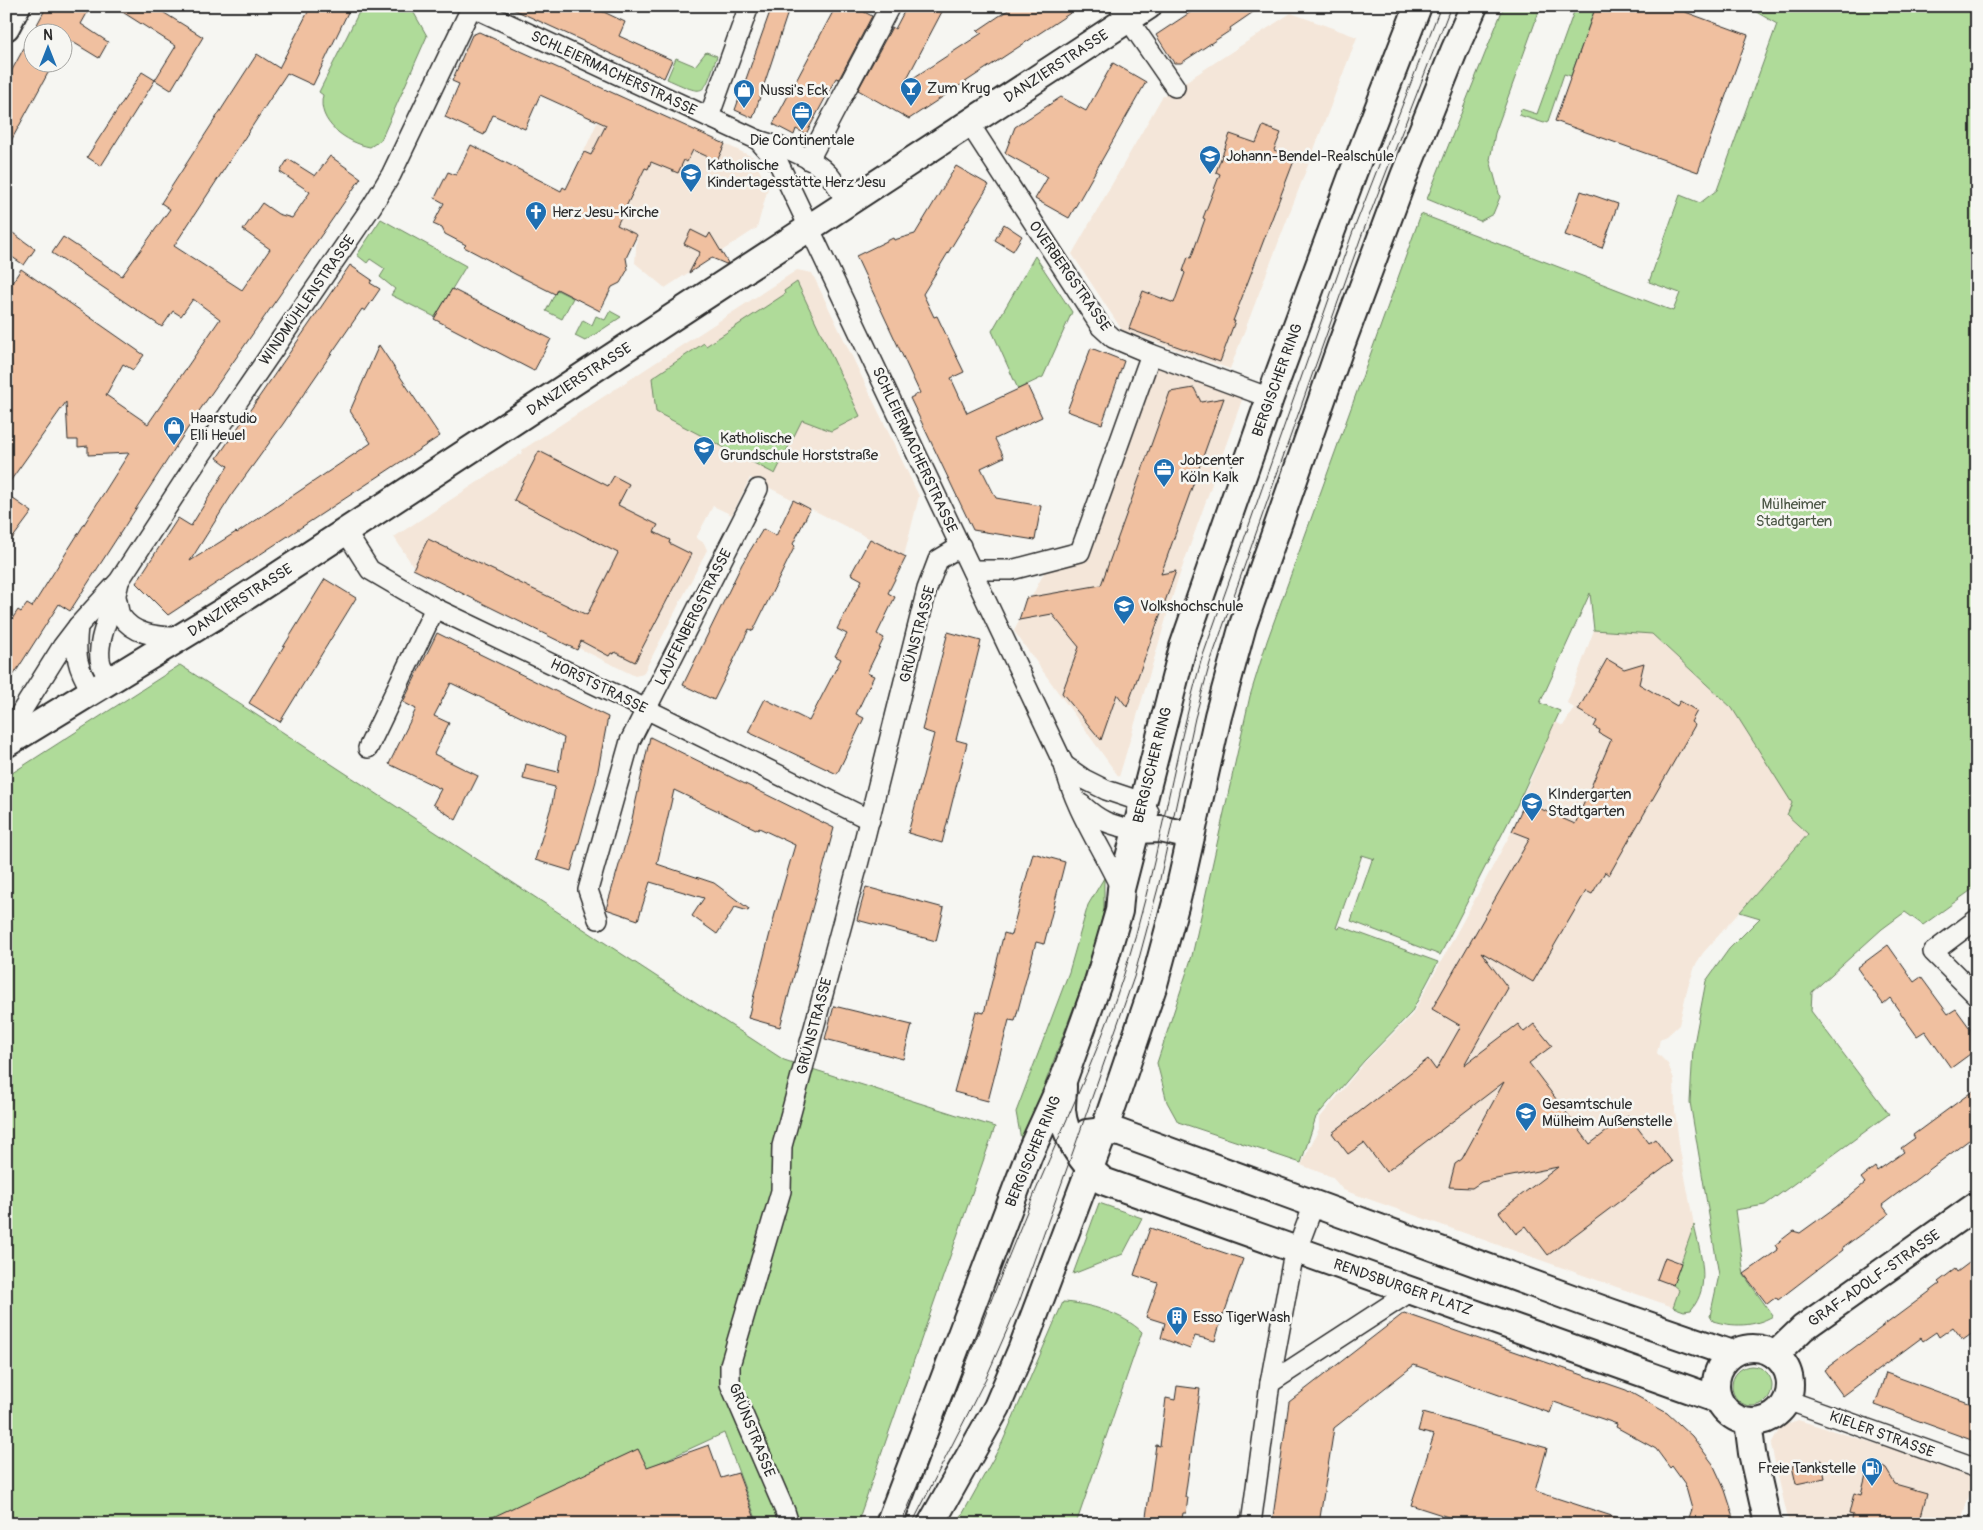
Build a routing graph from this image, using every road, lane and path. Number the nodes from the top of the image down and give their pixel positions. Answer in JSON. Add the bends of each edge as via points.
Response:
{"nodes":[{"id":1,"x":17,"y":6,"type":"edge"},
{"id":2,"x":471,"y":6,"type":"edge"},
{"id":3,"x":749,"y":6,"type":"edge"},
{"id":4,"x":890,"y":6,"type":"edge"},
{"id":5,"x":1418,"y":6,"type":"edge"},
{"id":6,"x":1463,"y":6,"type":"edge"},
{"id":7,"x":1474,"y":6,"type":"edge"},
{"id":8,"x":1131,"y":11,"type":"edge"},
{"id":9,"x":6,"y":27,"type":"edge"},
{"id":10,"x":1454,"y":51,"type":"junction"},
{"id":11,"x":1174,"y":87,"type":"dead end"},
{"id":12,"x":709,"y":117,"type":"junction"},
{"id":13,"x":969,"y":124,"type":"junction"},
{"id":14,"x":758,"y":140,"type":"junction"},
{"id":15,"x":809,"y":160,"type":"junction"},
{"id":16,"x":847,"y":203,"type":"junction"},
{"id":17,"x":810,"y":227,"type":"junction"},
{"id":18,"x":1151,"y":354,"type":"junction"},
{"id":19,"x":1270,"y":398,"type":"junction"},
{"id":20,"x":758,"y":489,"type":"dead end"},
{"id":21,"x":346,"y":532,"type":"junction"},
{"id":22,"x":961,"y":546,"type":"junction"},
{"id":23,"x":972,"y":570,"type":"junction"},
{"id":24,"x":118,"y":589,"type":"junction"},
{"id":25,"x":435,"y":608,"type":"junction"},
{"id":26,"x":78,"y":626,"type":"junction"},
{"id":27,"x":183,"y":638,"type":"junction"},
{"id":28,"x":102,"y":687,"type":"junction"},
{"id":29,"x":646,"y":709,"type":"junction"},
{"id":30,"x":6,"y":736,"type":"edge"},
{"id":31,"x":6,"y":744,"type":"edge"},
{"id":32,"x":368,"y":748,"type":"dead end"},
{"id":33,"x":1064,"y":765,"type":"junction"},
{"id":34,"x":1076,"y":800,"type":"junction"},
{"id":35,"x":1142,"y":802,"type":"junction"},
{"id":36,"x":870,"y":820,"type":"junction"},
{"id":37,"x":1161,"y":829,"type":"junction"},
{"id":38,"x":1136,"y":830,"type":"junction"},
{"id":39,"x":1191,"y":836,"type":"junction"},
{"id":40,"x":1121,"y":889,"type":"junction"},
{"id":41,"x":598,"y":919,"type":"dead end"},
{"id":42,"x":1977,"y":919,"type":"edge"},
{"id":43,"x":1977,"y":996,"type":"edge"},
{"id":44,"x":1064,"y":1078,"type":"junction"},
{"id":45,"x":1104,"y":1131,"type":"junction"},
{"id":46,"x":1070,"y":1136,"type":"junction"},
{"id":47,"x":1029,"y":1155,"type":"junction"},
{"id":48,"x":1090,"y":1170,"type":"junction"},
{"id":49,"x":1314,"y":1204,"type":"junction"},
{"id":50,"x":1977,"y":1205,"type":"edge"},
{"id":51,"x":1297,"y":1250,"type":"junction"},
{"id":52,"x":1413,"y":1290,"type":"junction"},
{"id":53,"x":1732,"y":1354,"type":"junction"},
{"id":54,"x":1775,"y":1355,"type":"junction"},
{"id":55,"x":1270,"y":1384,"type":"junction"},
{"id":56,"x":1718,"y":1400,"type":"junction"},
{"id":57,"x":1787,"y":1400,"type":"junction"},
{"id":58,"x":1748,"y":1422,"type":"junction"},
{"id":59,"x":1977,"y":1468,"type":"edge"},
{"id":60,"x":789,"y":1520,"type":"edge"},
{"id":61,"x":889,"y":1524,"type":"edge"},
{"id":62,"x":931,"y":1524,"type":"edge"},
{"id":63,"x":1250,"y":1524,"type":"edge"},
{"id":64,"x":1768,"y":1524,"type":"edge"}],
"edges":[{"from":1,"to":9,"type":"street"},
{"from":2,"to":12,"type":"street","name":"SCHLEIERMACHERSTRASSE"},
{"from":2,"to":24,"type":"street","name":"WINDMÜHLENSTRASSE","via":[[391,175],[201,454]]},
{"from":3,"to":12,"type":"street"},
{"from":4,"to":15,"type":"street"},
{"from":5,"to":19,"type":"street","name":"BERGISCHER RING"},
{"from":6,"to":10,"type":"street","via":[[1454,27]]},
{"from":7,"to":10,"type":"street"},
{"from":8,"to":11,"type":"street"},
{"from":8,"to":13,"type":"street","name":"DANZIERSTRASSE"},
{"from":10,"to":39,"type":"street","via":[[1344,339],[1243,625]]},
{"from":12,"to":14,"type":"street","name":"SCHLEIERMACHERSTRASSE"},
{"from":13,"to":16,"type":"street","name":"DANZIERSTRASSE"},
{"from":13,"to":18,"type":"street","name":"OVERBERGSTRASSE","via":[[1101,326],[1113,338]]},
{"from":14,"to":15,"type":"street","name":"SCHLEIERMACHERSTRASSE"},
{"from":14,"to":17,"type":"street","name":"SCHLEIERMACHERSTRASSE","via":[[779,164]]},
{"from":15,"to":16,"type":"street","name":"SCHLEIERMACHERSTRASSE","via":[[828,174]]},
{"from":16,"to":17,"type":"street","name":"DANZIERSTRASSE"},
{"from":17,"to":21,"type":"street","name":"DANZIERSTRASSE"},
{"from":17,"to":22,"type":"street","name":"SCHLEIERMACHERSTRASSE"},
{"from":18,"to":19,"type":"street","name":"OVERBERGSTRASSE"},
{"from":18,"to":23,"type":"street","via":[[1080,552],[1011,570]]},
{"from":19,"to":35,"type":"street","name":"BERGISCHER RING","via":[[1183,647]]},
{"from":20,"to":29,"type":"street","name":"LAUFENBERGSTRASSE"},
{"from":21,"to":25,"type":"street","name":"HORSTSTRASSE","via":[[370,570]]},
{"from":21,"to":27,"type":"street","name":"DANZIERSTRASSE"},
{"from":22,"to":23,"type":"street","name":"SCHLEIERMACHERSTRASSE"},
{"from":22,"to":36,"type":"street","name":"GRÜNSTRASSE","via":[[938,560],[927,589]]},
{"from":23,"to":33,"type":"street","name":"SCHLEIERMACHERSTRASSE"},
{"from":24,"to":26,"type":"street","name":"WINDMÜHLENSTRASSE"},
{"from":24,"to":27,"type":"street","via":[[120,616],[132,627],[149,635]]},
{"from":24,"to":28,"type":"street","name":"WINDMÜHLENSTRASSE","via":[[100,652]]},
{"from":25,"to":29,"type":"street","name":"HORSTSTRASSE"},
{"from":25,"to":32,"type":"street"},
{"from":26,"to":28,"type":"street","via":[[77,664]]},
{"from":26,"to":30,"type":"street","name":"WINDMÜHLENSTRASSE"},
{"from":27,"to":28,"type":"street","name":"DANZIERSTRASSE"},
{"from":28,"to":31,"type":"street","name":"DANZIERSTRASSE"},
{"from":29,"to":36,"type":"street","name":"HORSTSTRASSE"},
{"from":29,"to":41,"type":"street","name":"LAUFENBERGSTRASSE","via":[[630,741],[588,890]]},
{"from":33,"to":34,"type":"street","name":"SCHLEIERMACHERSTRASSE"},
{"from":33,"to":35,"type":"street","name":"SCHLEIERMACHERSTRASSE","via":[[1106,790]]},
{"from":34,"to":38,"type":"street","name":"SCHLEIERMACHERSTRASSE","via":[[1097,818]]},
{"from":34,"to":40,"type":"street","name":"SCHLEIERMACHERSTRASSE"},
{"from":35,"to":37,"type":"street"},
{"from":35,"to":38,"type":"street","name":"BERGISCHER RING"},
{"from":36,"to":60,"type":"street","name":"GRÜNSTRASSE","via":[[782,1146],[780,1191],[730,1365],[730,1384]]},
{"from":37,"to":38,"type":"street"},
{"from":37,"to":39,"type":"street"},
{"from":38,"to":40,"type":"street","name":"BERGISCHER RING"},
{"from":39,"to":45,"type":"street","via":[[1154,984]]},
{"from":40,"to":44,"type":"street","name":"BERGISCHER RING","via":[[1119,911],[1097,986]]},
{"from":42,"to":43,"type":"street","via":[[1933,952]]},
{"from":44,"to":46,"type":"street","via":[[1062,1110]]},
{"from":44,"to":47,"type":"street","name":"BERGISCHER RING"},
{"from":45,"to":46,"type":"street"},
{"from":45,"to":48,"type":"street"},
{"from":45,"to":49,"type":"street"},
{"from":46,"to":47,"type":"street","via":[[1051,1140]]},
{"from":46,"to":48,"type":"street"},
{"from":47,"to":61,"type":"street","name":"BERGISCHER RING"},
{"from":48,"to":51,"type":"street","name":"RENDSBURGER PLATZ","via":[[1103,1181]]},
{"from":48,"to":62,"type":"street","via":[[997,1407]]},
{"from":49,"to":51,"type":"street"},
{"from":49,"to":53,"type":"street"},
{"from":50,"to":54,"type":"street","name":"GRAF-ADOLF-STRASSE","via":[[1803,1328]]},
{"from":51,"to":52,"type":"street","name":"RENDSBURGER PLATZ"},
{"from":51,"to":55,"type":"street"},
{"from":52,"to":55,"type":"street"},
{"from":52,"to":56,"type":"street","name":"RENDSBURGER PLATZ"},
{"from":53,"to":54,"type":"street","via":[[1749,1348],[1767,1350]]},
{"from":53,"to":56,"type":"street","via":[[1717,1373]]},
{"from":54,"to":57,"type":"street","via":[[1788,1373]]},
{"from":55,"to":63,"type":"street"},
{"from":56,"to":58,"type":"street","via":[[1726,1411]]},
{"from":57,"to":58,"type":"street","via":[[1766,1420]]},
{"from":57,"to":59,"type":"street","name":"KIELER STRASSE"},
{"from":58,"to":64,"type":"street"}]}
